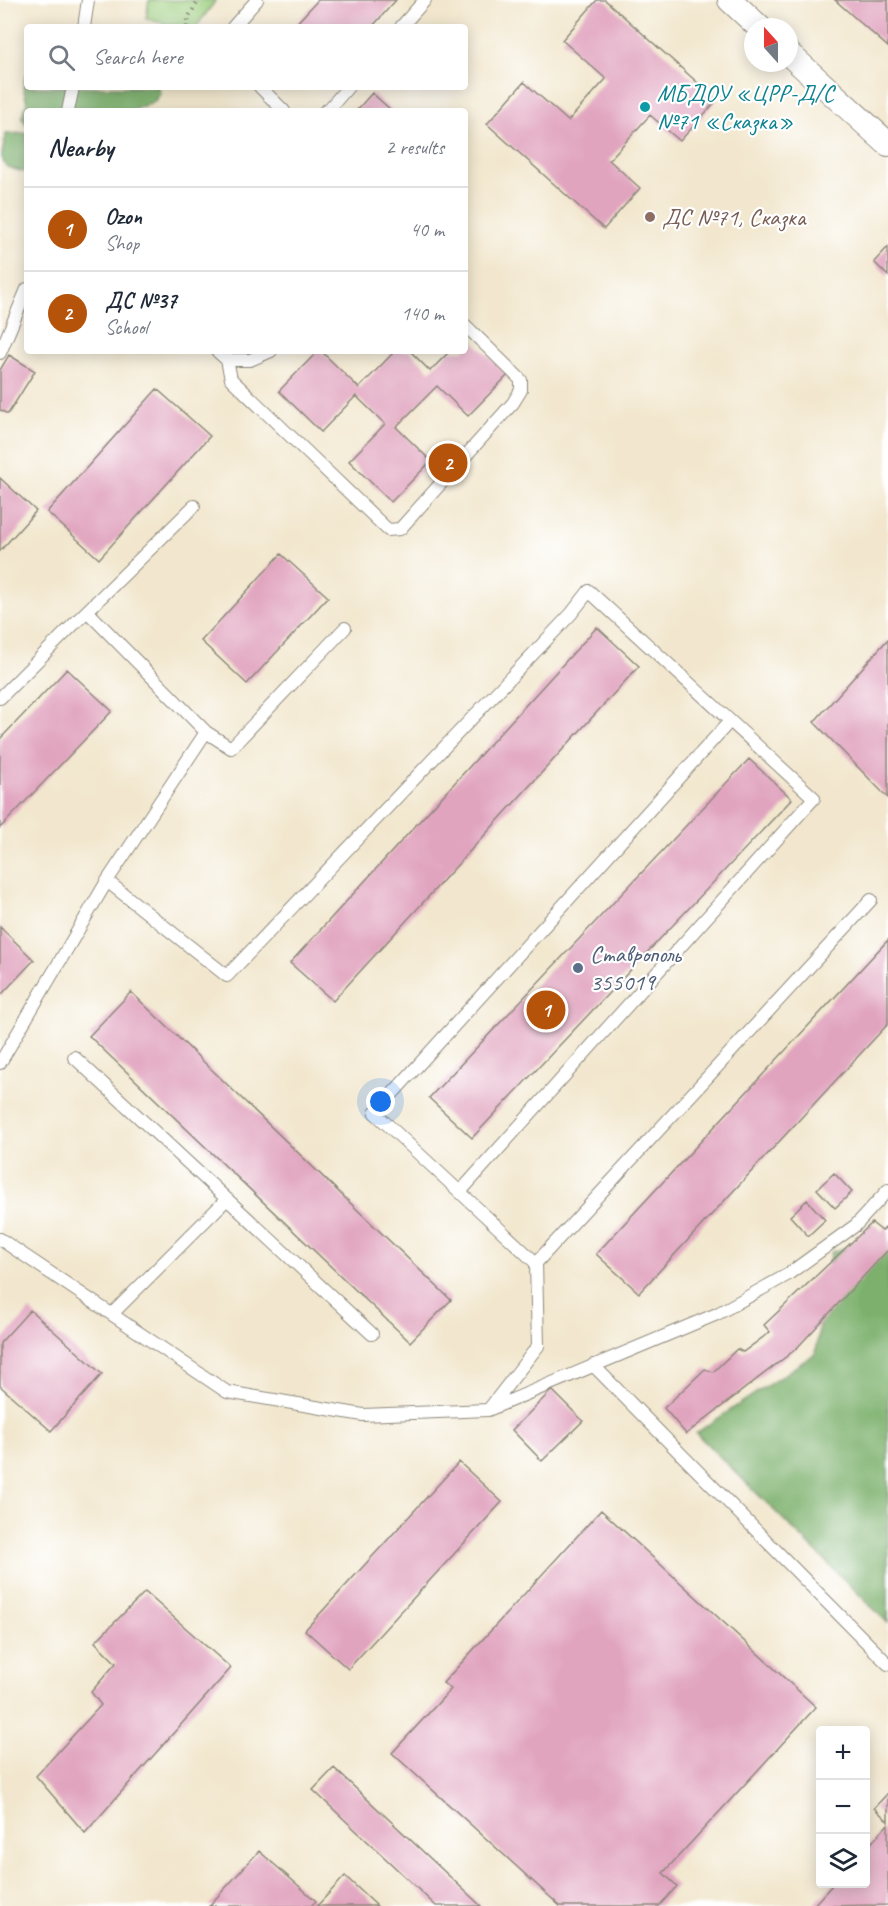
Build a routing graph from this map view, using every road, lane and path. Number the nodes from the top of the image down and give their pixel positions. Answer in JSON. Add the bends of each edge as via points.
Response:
{"nodes":[{"id":1,"x":88,"y":0,"type":"edge"},
{"id":2,"x":200,"y":0,"type":"edge"},
{"id":3,"x":257,"y":0,"type":"edge"},
{"id":4,"x":424,"y":0,"type":"edge"},
{"id":5,"x":730,"y":0,"type":"edge"},
{"id":6,"x":749,"y":18,"type":"edge"},
{"id":7,"x":84,"y":24,"type":"edge"},
{"id":8,"x":188,"y":24,"type":"edge"},
{"id":9,"x":236,"y":24,"type":"edge"},
{"id":10,"x":404,"y":24,"type":"edge"},
{"id":11,"x":798,"y":62,"type":"edge"},
{"id":12,"x":73,"y":90,"type":"edge"},
{"id":13,"x":263,"y":90,"type":"edge"},
{"id":14,"x":345,"y":90,"type":"edge"},
{"id":15,"x":69,"y":108,"type":"edge"},
{"id":16,"x":281,"y":108,"type":"edge"},
{"id":17,"x":330,"y":108,"type":"edge"},
{"id":18,"x":888,"y":144,"type":"edge"},
{"id":19,"x":24,"y":296,"type":"edge"},
{"id":20,"x":468,"y":329,"type":"edge"},
{"id":21,"x":0,"y":353,"type":"edge"},
{"id":22,"x":220,"y":354,"type":"edge"},
{"id":23,"x":264,"y":354,"type":"edge"},
{"id":24,"x":227,"y":360,"type":"junction"},
{"id":25,"x":194,"y":506,"type":"dead end"},
{"id":26,"x":87,"y":611,"type":"junction"},
{"id":27,"x":345,"y":628,"type":"dead end"},
{"id":28,"x":0,"y":698,"type":"edge"},
{"id":29,"x":730,"y":721,"type":"junction"},
{"id":30,"x":206,"y":732,"type":"junction"},
{"id":31,"x":107,"y":880,"type":"junction"},
{"id":32,"x":871,"y":900,"type":"dead end"},
{"id":33,"x":74,"y":1057,"type":"dead end"},
{"id":34,"x":0,"y":1062,"type":"edge"},
{"id":35,"x":888,"y":1190,"type":"edge"},
{"id":36,"x":460,"y":1192,"type":"junction"},
{"id":37,"x":227,"y":1199,"type":"junction"},
{"id":38,"x":0,"y":1239,"type":"edge"},
{"id":39,"x":536,"y":1263,"type":"junction"},
{"id":40,"x":112,"y":1314,"type":"junction"},
{"id":41,"x":372,"y":1334,"type":"dead end"},
{"id":42,"x":593,"y":1365,"type":"junction"},
{"id":43,"x":488,"y":1410,"type":"junction"},
{"id":44,"x":888,"y":1664,"type":"edge"}],
"edges":[{"from":1,"to":7,"type":"lane"},
{"from":2,"to":8,"type":"path"},
{"from":3,"to":9,"type":"lane"},
{"from":4,"to":10,"type":"lane"},
{"from":5,"to":6,"type":"street"},
{"from":11,"to":18,"type":"street"},
{"from":12,"to":15,"type":"lane"},
{"from":13,"to":16,"type":"lane"},
{"from":14,"to":17,"type":"lane"},
{"from":19,"to":21,"type":"lane"},
{"from":20,"to":24,"type":"lane","via":[[521,380],[521,390],[400,529],[388,530],[231,380]]},
{"from":22,"to":24,"type":"lane"},
{"from":23,"to":24,"type":"lane","via":[[250,360]]},
{"from":25,"to":26,"type":"lane"},
{"from":26,"to":28,"type":"lane"},
{"from":26,"to":30,"type":"lane"},
{"from":27,"to":30,"type":"lane","via":[[231,748]]},
{"from":29,"to":31,"type":"lane","via":[[589,591],[227,976]]},
{"from":29,"to":36,"type":"lane","via":[[814,798]]},
{"from":29,"to":36,"type":"lane","via":[[375,1113]]},
{"from":30,"to":31,"type":"lane"},
{"from":31,"to":34,"type":"lane"},
{"from":32,"to":39,"type":"lane"},
{"from":33,"to":37,"type":"lane"},
{"from":35,"to":42,"type":"lane","via":[[856,1225],[787,1275],[717,1314]]},
{"from":36,"to":39,"type":"lane"},
{"from":37,"to":40,"type":"lane"},
{"from":37,"to":41,"type":"lane"},
{"from":38,"to":40,"type":"lane"},
{"from":39,"to":43,"type":"lane","via":[[538,1346]]},
{"from":40,"to":43,"type":"lane","via":[[227,1392],[363,1415]]},
{"from":42,"to":43,"type":"lane"},
{"from":42,"to":44,"type":"lane"}]}
